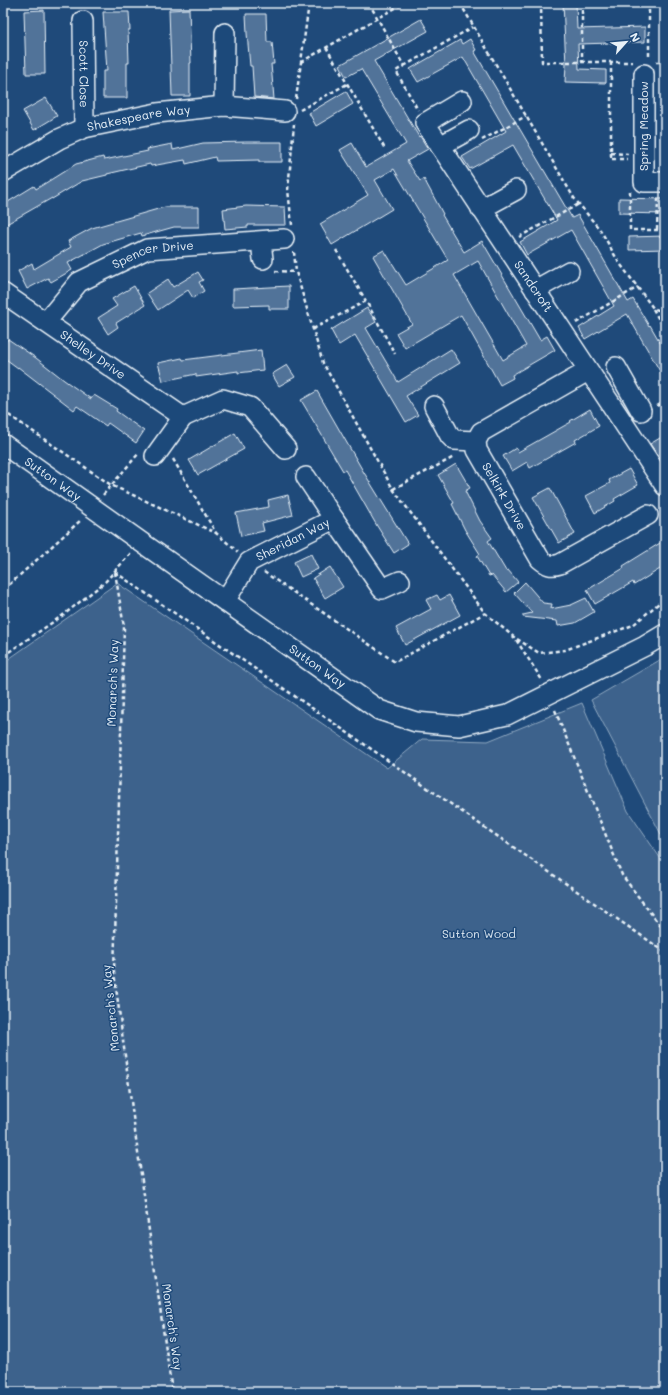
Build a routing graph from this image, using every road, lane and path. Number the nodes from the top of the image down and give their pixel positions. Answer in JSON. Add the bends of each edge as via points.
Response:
{"nodes":[{"id":1,"x":309,"y":3,"type":"edge"},
{"id":2,"x":369,"y":3,"type":"edge"},
{"id":3,"x":404,"y":3,"type":"edge"},
{"id":4,"x":460,"y":3,"type":"edge"},
{"id":5,"x":541,"y":3,"type":"edge"},
{"id":6,"x":582,"y":3,"type":"edge"},
{"id":7,"x":649,"y":3,"type":"edge"},
{"id":8,"x":378,"y":18,"type":"junction"},
{"id":9,"x":83,"y":21,"type":"dead end"},
{"id":10,"x":473,"y":27,"type":"junction"},
{"id":11,"x":225,"y":33,"type":"dead end"},
{"id":12,"x":326,"y":47,"type":"junction"},
{"id":13,"x":301,"y":62,"type":"junction"},
{"id":14,"x":582,"y":62,"type":"junction"},
{"id":15,"x":611,"y":62,"type":"junction"},
{"id":16,"x":665,"y":62,"type":"edge"},
{"id":17,"x":404,"y":66,"type":"junction"},
{"id":18,"x":639,"y":68,"type":"joint"},
{"id":19,"x":347,"y":84,"type":"junction"},
{"id":20,"x":462,"y":101,"type":"dead end"},
{"id":21,"x":224,"y":106,"type":"junction"},
{"id":22,"x":290,"y":112,"type":"junction"},
{"id":23,"x":420,"y":114,"type":"dead end"},
{"id":24,"x":526,"y":116,"type":"junction"},
{"id":25,"x":84,"y":128,"type":"junction"},
{"id":26,"x":475,"y":136,"type":"joint"},
{"id":27,"x":440,"y":146,"type":"junction"},
{"id":28,"x":385,"y":149,"type":"dead end"},
{"id":29,"x":630,"y":159,"type":"dead end"},
{"id":30,"x":3,"y":172,"type":"edge"},
{"id":31,"x":662,"y":182,"type":"edge"},
{"id":32,"x":516,"y":190,"type":"dead end"},
{"id":33,"x":630,"y":190,"type":"dead end"},
{"id":34,"x":579,"y":204,"type":"junction"},
{"id":35,"x":481,"y":209,"type":"junction"},
{"id":36,"x":657,"y":230,"type":"junction"},
{"id":37,"x":665,"y":230,"type":"edge"},
{"id":38,"x":290,"y":238,"type":"junction"},
{"id":39,"x":505,"y":245,"type":"junction"},
{"id":40,"x":336,"y":250,"type":"dead end"},
{"id":41,"x":569,"y":271,"type":"dead end"},
{"id":42,"x":638,"y":287,"type":"junction"},
{"id":43,"x":535,"y":290,"type":"junction"},
{"id":44,"x":3,"y":293,"type":"edge"},
{"id":45,"x":366,"y":301,"type":"junction"},
{"id":46,"x":653,"y":308,"type":"junction"},
{"id":47,"x":665,"y":313,"type":"edge"},
{"id":48,"x":46,"y":322,"type":"junction"},
{"id":49,"x":313,"y":329,"type":"junction"},
{"id":50,"x":665,"y":330,"type":"edge"},
{"id":51,"x":562,"y":331,"type":"junction"},
{"id":52,"x":395,"y":354,"type":"dead end"},
{"id":53,"x":591,"y":375,"type":"junction"},
{"id":54,"x":434,"y":406,"type":"dead end"},
{"id":55,"x":3,"y":411,"type":"edge"},
{"id":56,"x":641,"y":411,"type":"dead end"},
{"id":57,"x":183,"y":417,"type":"junction"},
{"id":58,"x":3,"y":444,"type":"edge"},
{"id":59,"x":476,"y":444,"type":"junction"},
{"id":60,"x":286,"y":449,"type":"dead end"},
{"id":61,"x":155,"y":456,"type":"junction"},
{"id":62,"x":306,"y":477,"type":"dead end"},
{"id":63,"x":111,"y":485,"type":"junction"},
{"id":64,"x":665,"y":486,"type":"edge"},
{"id":65,"x":392,"y":489,"type":"junction"},
{"id":66,"x":94,"y":509,"type":"junction"},
{"id":67,"x":648,"y":516,"type":"dead end"},
{"id":68,"x":334,"y":519,"type":"junction"},
{"id":69,"x":216,"y":533,"type":"junction"},
{"id":70,"x":141,"y":542,"type":"junction"},
{"id":71,"x":249,"y":562,"type":"junction"},
{"id":72,"x":115,"y":572,"type":"junction"},
{"id":73,"x":400,"y":581,"type":"dead end"},
{"id":74,"x":3,"y":588,"type":"edge"},
{"id":75,"x":665,"y":598,"type":"edge"},
{"id":76,"x":225,"y":601,"type":"junction"},
{"id":77,"x":485,"y":613,"type":"junction"},
{"id":78,"x":665,"y":634,"type":"edge"},
{"id":79,"x":515,"y":638,"type":"junction"},
{"id":80,"x":3,"y":656,"type":"edge"},
{"id":81,"x":544,"y":683,"type":"dead end"},
{"id":82,"x":553,"y":705,"type":"dead end"},
{"id":83,"x":665,"y":932,"type":"edge"},
{"id":84,"x":665,"y":952,"type":"edge"},
{"id":85,"x":172,"y":1392,"type":"edge"}],
"edges":[{"from":1,"to":13,"type":"path"},
{"from":2,"to":8,"type":"path"},
{"from":3,"to":8,"type":"path"},
{"from":4,"to":10,"type":"path"},
{"from":5,"to":14,"type":"path","via":[[542,62]]},
{"from":6,"to":14,"type":"path"},
{"from":7,"to":16,"type":"path","via":[[649,62]]},
{"from":8,"to":12,"type":"path"},
{"from":8,"to":17,"type":"path"},
{"from":9,"to":25,"type":"street","name":"Scott Close"},
{"from":10,"to":17,"type":"path"},
{"from":10,"to":24,"type":"path"},
{"from":11,"to":21,"type":"street"},
{"from":12,"to":13,"type":"path"},
{"from":12,"to":19,"type":"path"},
{"from":13,"to":22,"type":"path"},
{"from":14,"to":15,"type":"path"},
{"from":15,"to":18,"type":"path"},
{"from":15,"to":29,"type":"path","via":[[611,159]]},
{"from":17,"to":23,"type":"path","via":[[396,71]]},
{"from":18,"to":31,"type":"street","name":"Spring Meadow","via":[[644,182]]},
{"from":19,"to":22,"type":"path"},
{"from":19,"to":28,"type":"path"},
{"from":20,"to":27,"type":"street","name":"Sandcroft","via":[[425,123]]},
{"from":21,"to":22,"type":"street","name":"Shakespeare Way"},
{"from":21,"to":25,"type":"street","name":"Shakespeare Way","via":[[157,113]]},
{"from":22,"to":38,"type":"path"},
{"from":24,"to":26,"type":"path"},
{"from":24,"to":34,"type":"path"},
{"from":25,"to":30,"type":"street","name":"Shakespeare Way","via":[[59,139]]},
{"from":26,"to":27,"type":"street"},
{"from":27,"to":35,"type":"street","name":"Sandcroft"},
{"from":31,"to":36,"type":"path"},
{"from":32,"to":35,"type":"street"},
{"from":33,"to":36,"type":"path","via":[[630,230]]},
{"from":34,"to":39,"type":"path"},
{"from":34,"to":42,"type":"path","via":[[601,231],[618,261]]},
{"from":35,"to":39,"type":"street","name":"Sandcroft"},
{"from":36,"to":37,"type":"path"},
{"from":38,"to":48,"type":"street","name":"Spencer Drive","via":[[262,250],[148,249],[79,282]]},
{"from":38,"to":49,"type":"path","via":[[296,272]]},
{"from":39,"to":43,"type":"street","name":"Sandcroft"},
{"from":40,"to":45,"type":"path"},
{"from":41,"to":43,"type":"street"},
{"from":42,"to":46,"type":"path"},
{"from":42,"to":51,"type":"path"},
{"from":43,"to":51,"type":"street","name":"Sandcroft"},
{"from":44,"to":48,"type":"street","name":"Shelley Drive"},
{"from":45,"to":49,"type":"path"},
{"from":45,"to":52,"type":"path"},
{"from":46,"to":47,"type":"path"},
{"from":46,"to":50,"type":"path"},
{"from":48,"to":57,"type":"street","name":"Shelley Drive"},
{"from":49,"to":65,"type":"path","via":[[323,363]]},
{"from":51,"to":53,"type":"street","name":"Sandcroft"},
{"from":53,"to":56,"type":"street","via":[[622,363]]},
{"from":53,"to":59,"type":"street","via":[[481,432]]},
{"from":53,"to":64,"type":"street","name":"Sandcroft"},
{"from":54,"to":59,"type":"street","via":[[454,440]]},
{"from":55,"to":63,"type":"path"},
{"from":57,"to":60,"type":"street","via":[[223,399],[250,407]]},
{"from":57,"to":61,"type":"street"},
{"from":58,"to":66,"type":"street","name":"Sutton Way"},
{"from":59,"to":65,"type":"path"},
{"from":59,"to":67,"type":"street","name":"Selkirk Drive","via":[[477,450],[540,559],[547,564],[560,564]]},
{"from":61,"to":63,"type":"path","via":[[140,452]]},
{"from":61,"to":69,"type":"path","via":[[169,454]]},
{"from":62,"to":68,"type":"street","name":"Sheridan Way"},
{"from":63,"to":69,"type":"path"},
{"from":65,"to":77,"type":"path"},
{"from":66,"to":70,"type":"street","name":"Sutton Way"},
{"from":66,"to":74,"type":"path"},
{"from":68,"to":71,"type":"street","name":"Sheridan Way"},
{"from":68,"to":73,"type":"street","name":"Sheridan Way","via":[[382,589]]},
{"from":69,"to":71,"type":"path"},
{"from":70,"to":72,"type":"path"},
{"from":70,"to":76,"type":"street","name":"Sutton Way"},
{"from":71,"to":76,"type":"street","name":"Sheridan Way"},
{"from":71,"to":77,"type":"path","via":[[395,662]]},
{"from":72,"to":80,"type":"path","via":[[62,616]]},
{"from":72,"to":84,"type":"path"},
{"from":72,"to":85,"type":"path","name":"Monarch's Way","via":[[124,626],[114,972]]},
{"from":75,"to":79,"type":"path","via":[[633,626],[565,650],[539,653]]},
{"from":76,"to":78,"type":"street","name":"Sutton Way","via":[[379,710],[416,722],[459,726],[507,715]]},
{"from":77,"to":79,"type":"path"},
{"from":79,"to":81,"type":"path"},
{"from":82,"to":83,"type":"path","via":[[622,875]]}]}
